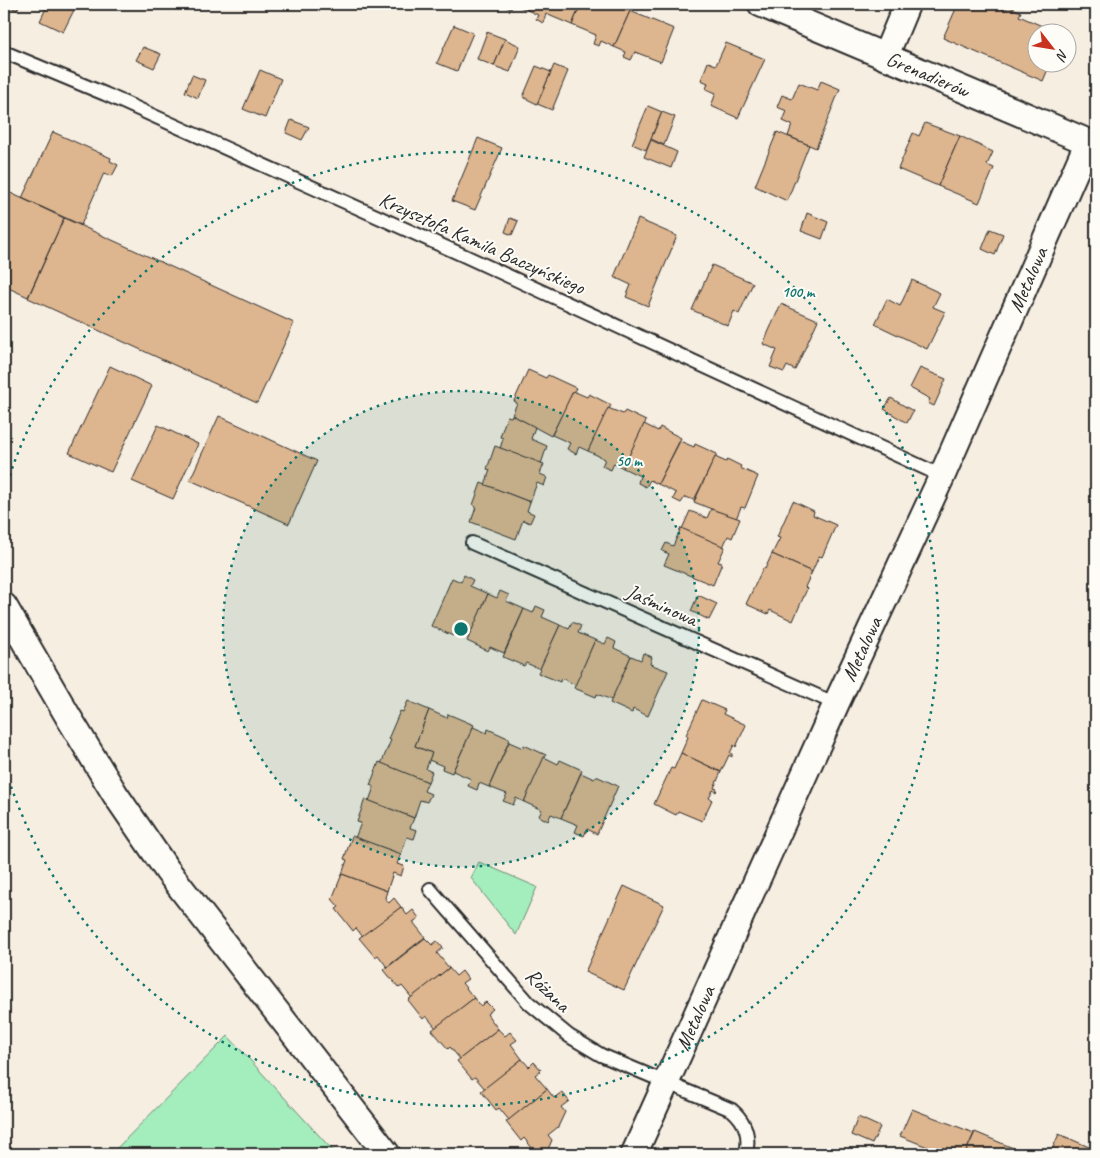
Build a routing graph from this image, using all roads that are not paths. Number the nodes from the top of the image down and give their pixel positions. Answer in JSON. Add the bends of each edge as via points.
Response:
{"nodes":[{"id":1,"x":761,"y":4,"type":"edge"},
{"id":2,"x":907,"y":4,"type":"edge"},
{"id":3,"x":4,"y":52,"type":"edge"},
{"id":4,"x":886,"y":57,"type":"junction"},
{"id":5,"x":1092,"y":143,"type":"edge"},
{"id":6,"x":942,"y":476,"type":"junction"},
{"id":7,"x":472,"y":544,"type":"dead end"},
{"id":8,"x":4,"y":606,"type":"edge"},
{"id":9,"x":836,"y":704,"type":"junction"},
{"id":10,"x":430,"y":888,"type":"dead end"},
{"id":11,"x":667,"y":1082,"type":"junction"},
{"id":12,"x":387,"y":1154,"type":"edge"},
{"id":13,"x":634,"y":1154,"type":"edge"},
{"id":14,"x":746,"y":1154,"type":"edge"}],
"edges":[{"from":1,"to":4,"type":"street","name":"Grenadierów"},
{"from":2,"to":4,"type":"street"},
{"from":3,"to":6,"type":"lane","name":"Krzysztofa Kamila Baczyńskiego","via":[[465,256]]},
{"from":4,"to":5,"type":"street","name":"Grenadierów"},
{"from":5,"to":6,"type":"street","name":"Metalowa"},
{"from":6,"to":9,"type":"street","name":"Metalowa"},
{"from":7,"to":9,"type":"lane","name":"Jaśminowa"},
{"from":8,"to":12,"type":"street","via":[[110,786],[167,870]]},
{"from":9,"to":11,"type":"street","name":"Metalowa"},
{"from":10,"to":11,"type":"lane","name":"Różana","via":[[540,1013],[601,1055]]},
{"from":11,"to":13,"type":"street","name":"Metalowa"},
{"from":11,"to":14,"type":"lane","name":"Różana","via":[[739,1116],[747,1132]]}]}
